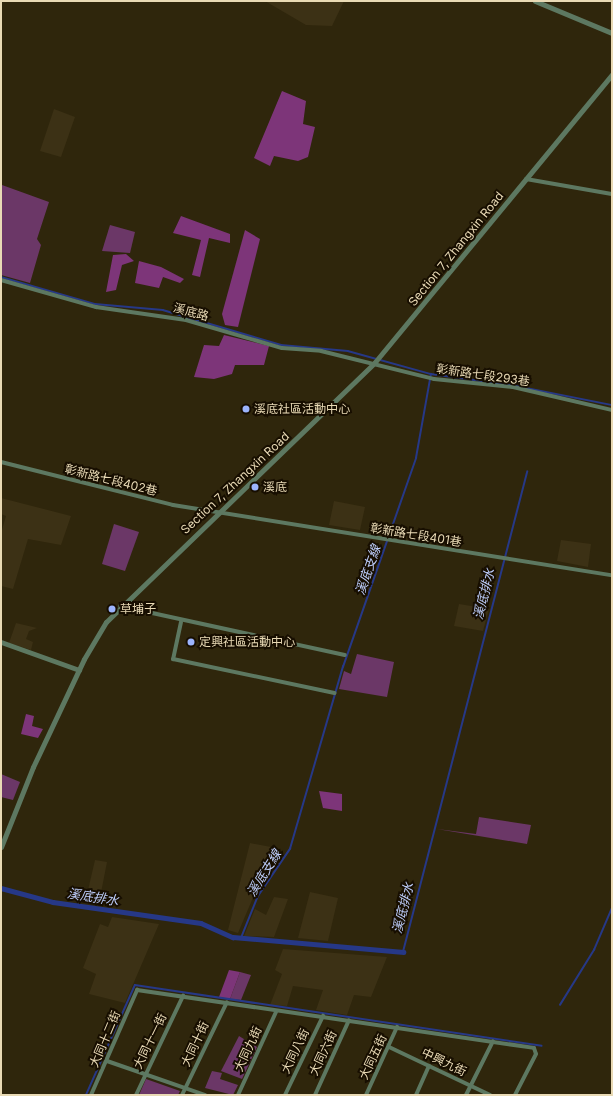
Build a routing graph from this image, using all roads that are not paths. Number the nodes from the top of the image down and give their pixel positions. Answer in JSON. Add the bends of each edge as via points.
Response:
{"nodes":[{"id":1,"x":535,"y":1,"type":"edge"},
{"id":2,"x":612,"y":33,"type":"edge"},
{"id":3,"x":612,"y":74,"type":"edge"},
{"id":4,"x":526,"y":179,"type":"junction"},
{"id":5,"x":612,"y":194,"type":"edge"},
{"id":6,"x":1,"y":280,"type":"edge"},
{"id":7,"x":375,"y":362,"type":"junction"},
{"id":8,"x":612,"y":410,"type":"edge"},
{"id":9,"x":1,"y":462,"type":"edge"},
{"id":10,"x":217,"y":513,"type":"junction"},
{"id":11,"x":612,"y":575,"type":"edge"},
{"id":12,"x":120,"y":606,"type":"junction"},
{"id":13,"x":181,"y":622,"type":"junction"},
{"id":14,"x":1,"y":642,"type":"edge"},
{"id":15,"x":345,"y":656,"type":"dead end"},
{"id":16,"x":79,"y":670,"type":"junction"},
{"id":17,"x":334,"y":693,"type":"dead end"},
{"id":18,"x":1,"y":847,"type":"edge"},
{"id":19,"x":183,"y":996,"type":"junction"},
{"id":20,"x":227,"y":1002,"type":"junction"},
{"id":21,"x":276,"y":1012,"type":"junction"},
{"id":22,"x":323,"y":1016,"type":"junction"},
{"id":23,"x":349,"y":1020,"type":"junction"},
{"id":24,"x":397,"y":1027,"type":"junction"},
{"id":25,"x":493,"y":1041,"type":"junction"},
{"id":26,"x":389,"y":1047,"type":"junction"},
{"id":27,"x":107,"y":1061,"type":"junction"},
{"id":28,"x":429,"y":1066,"type":"junction"},
{"id":29,"x":146,"y":1073,"type":"junction"},
{"id":30,"x":471,"y":1086,"type":"junction"},
{"id":31,"x":185,"y":1088,"type":"junction"},
{"id":32,"x":91,"y":1095,"type":"edge"},
{"id":33,"x":136,"y":1095,"type":"edge"},
{"id":34,"x":182,"y":1095,"type":"edge"},
{"id":35,"x":205,"y":1095,"type":"edge"},
{"id":36,"x":238,"y":1095,"type":"edge"},
{"id":37,"x":285,"y":1095,"type":"edge"},
{"id":38,"x":315,"y":1095,"type":"edge"},
{"id":39,"x":366,"y":1095,"type":"edge"},
{"id":40,"x":416,"y":1095,"type":"edge"},
{"id":41,"x":466,"y":1095,"type":"edge"},
{"id":42,"x":490,"y":1095,"type":"edge"},
{"id":43,"x":515,"y":1095,"type":"edge"}],
"edges":[{"from":1,"to":2,"type":"street"},
{"from":3,"to":4,"type":"street","name":"Section 7, Zhangxin Road"},
{"from":4,"to":5,"type":"street"},
{"from":4,"to":7,"type":"street","name":"Section 7, Zhangxin Road"},
{"from":6,"to":7,"type":"street","name":"溪底路","via":[[96,307],[156,313],[282,348]]},
{"from":7,"to":8,"type":"street","name":"彰新路七段293巷","via":[[434,379],[513,387]]},
{"from":7,"to":10,"type":"street","name":"Section 7, Zhangxin Road"},
{"from":9,"to":10,"type":"street","name":"彰新路七段402巷"},
{"from":10,"to":11,"type":"street","name":"彰新路七段401巷"},
{"from":10,"to":12,"type":"street","name":"Section 7, Zhangxin Road"},
{"from":12,"to":13,"type":"street"},
{"from":12,"to":16,"type":"street","name":"Section 7, Zhangxin Road","via":[[98,632]]},
{"from":13,"to":15,"type":"street","via":[[258,635]]},
{"from":13,"to":17,"type":"street","via":[[173,659]]},
{"from":14,"to":16,"type":"street"},
{"from":16,"to":18,"type":"street","name":"Section 7, Zhangxin Road","via":[[33,767]]},
{"from":19,"to":20,"type":"street"},
{"from":19,"to":27,"type":"street","name":"大同十二街","via":[[137,990]]},
{"from":19,"to":29,"type":"street","name":"大同十一街"},
{"from":20,"to":21,"type":"street"},
{"from":20,"to":31,"type":"street","name":"大同十街"},
{"from":21,"to":22,"type":"street"},
{"from":21,"to":36,"type":"street","name":"大同九街"},
{"from":22,"to":23,"type":"street"},
{"from":22,"to":37,"type":"street","name":"大同八街"},
{"from":23,"to":24,"type":"street"},
{"from":23,"to":38,"type":"street","name":"大同六街"},
{"from":24,"to":25,"type":"street"},
{"from":24,"to":26,"type":"street","name":"大同五街"},
{"from":25,"to":30,"type":"street"},
{"from":25,"to":43,"type":"street","via":[[529,1046],[536,1054]]},
{"from":26,"to":28,"type":"street","name":"中興九街"},
{"from":26,"to":39,"type":"street","name":"大同五街"},
{"from":27,"to":29,"type":"street"},
{"from":27,"to":32,"type":"street","name":"大同十二街"},
{"from":28,"to":30,"type":"street","name":"中興九街"},
{"from":28,"to":40,"type":"street"},
{"from":29,"to":31,"type":"street"},
{"from":29,"to":33,"type":"street","name":"大同十一街"},
{"from":30,"to":41,"type":"street"},
{"from":30,"to":42,"type":"street","name":"中興九街"},
{"from":31,"to":34,"type":"street","name":"大同十街"},
{"from":31,"to":35,"type":"street"}]}
